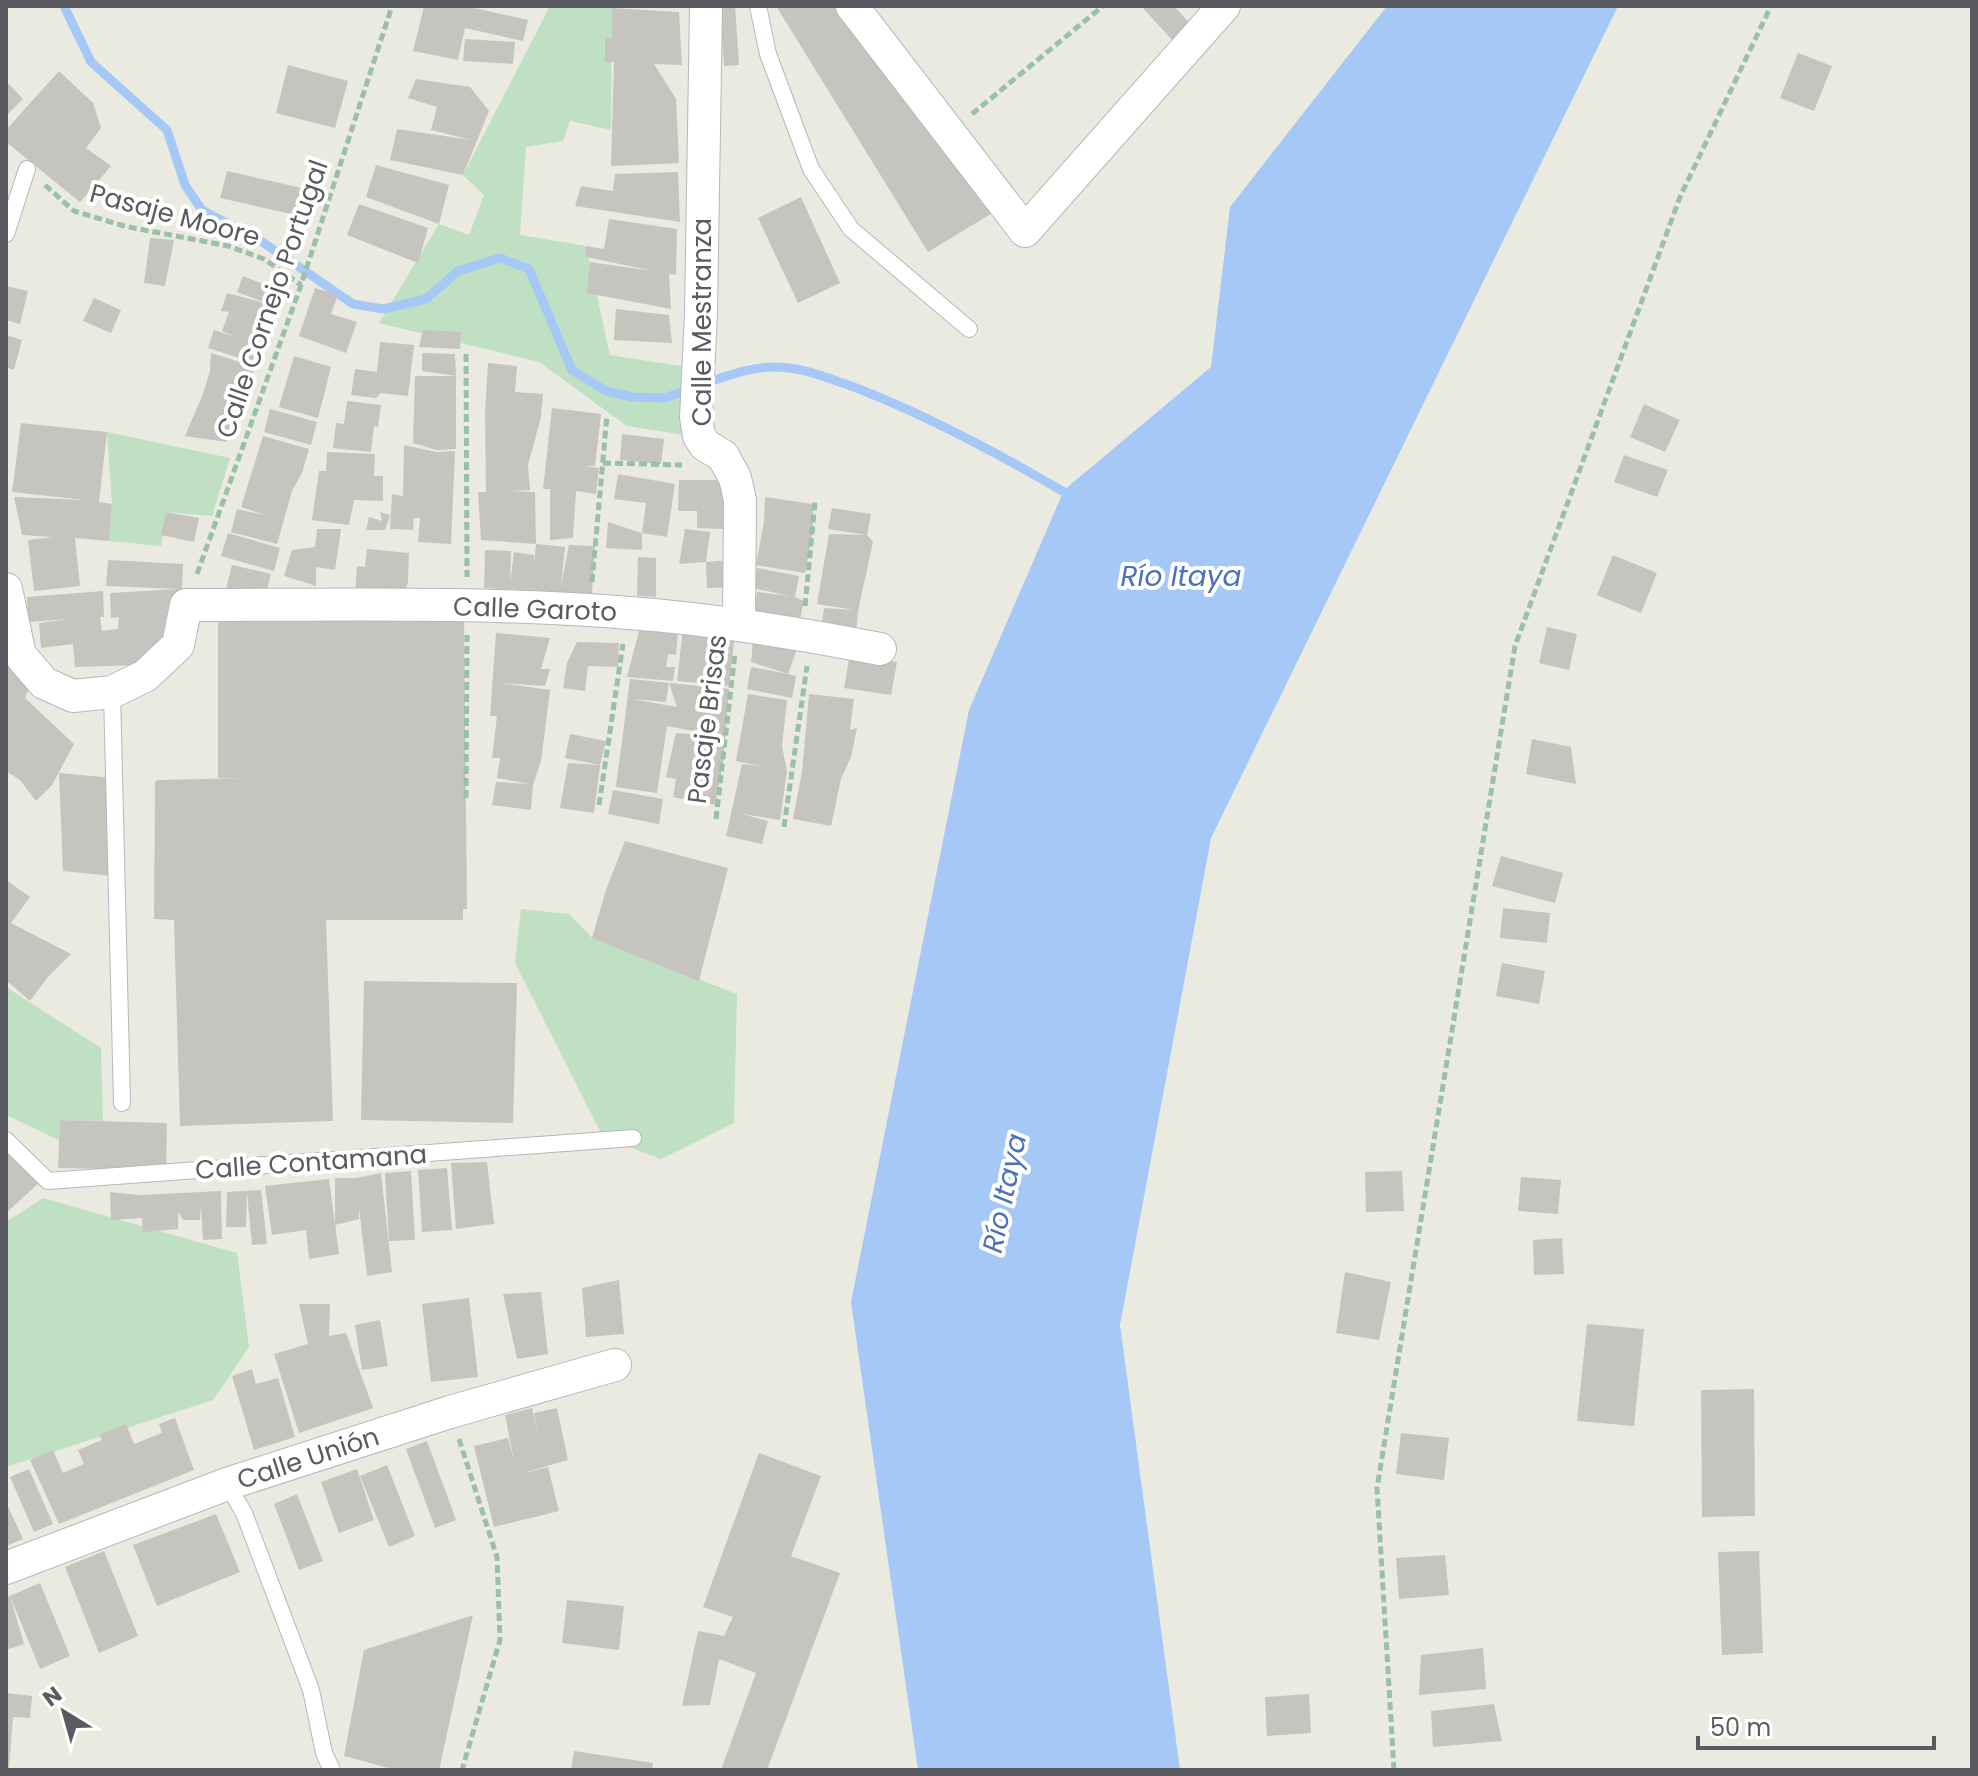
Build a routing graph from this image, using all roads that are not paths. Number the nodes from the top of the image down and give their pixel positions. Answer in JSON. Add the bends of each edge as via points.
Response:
{"nodes":[{"id":1,"x":706,"y":6,"type":"edge"},
{"id":2,"x":758,"y":6,"type":"edge"},
{"id":3,"x":852,"y":6,"type":"edge"},
{"id":4,"x":1224,"y":6,"type":"edge"},
{"id":5,"x":27,"y":169,"type":"road end"},
{"id":6,"x":6,"y":234,"type":"edge"},
{"id":7,"x":969,"y":329,"type":"dead end"},
{"id":8,"x":6,"y":589,"type":"edge"},
{"id":9,"x":739,"y":624,"type":"junction"},
{"id":10,"x":880,"y":649,"type":"dead end"},
{"id":11,"x":112,"y":692,"type":"junction"},
{"id":12,"x":122,"y":1103,"type":"dead end"},
{"id":13,"x":633,"y":1138,"type":"dead end"},
{"id":14,"x":6,"y":1140,"type":"edge"},
{"id":15,"x":615,"y":1365,"type":"dead end"},
{"id":16,"x":227,"y":1484,"type":"junction"},
{"id":17,"x":6,"y":1568,"type":"edge"},
{"id":18,"x":332,"y":1770,"type":"edge"}],
"edges":[{"from":1,"to":9,"type":"street","name":"Calle Mestranza","via":[[696,417],[699,436],[723,456],[740,500]]},
{"from":2,"to":7,"type":"lane","via":[[768,54],[811,169],[851,229]]},
{"from":3,"to":4,"type":"street","via":[[1025,231]]},
{"from":5,"to":6,"type":"lane"},
{"from":8,"to":11,"type":"street","via":[[20,655],[44,683],[73,696]]},
{"from":9,"to":10,"type":"street","name":"Calle Garoto"},
{"from":9,"to":11,"type":"street","name":"Calle Garoto","via":[[467,605],[186,605],[178,645],[145,676]]},
{"from":11,"to":12,"type":"lane"},
{"from":13,"to":14,"type":"lane","name":"Calle Contamana","via":[[48,1181]]},
{"from":15,"to":16,"type":"street","name":"Calle Unión"},
{"from":16,"to":17,"type":"street","name":"Calle Unión"},
{"from":16,"to":18,"type":"lane","via":[[244,1513],[311,1690]]}]}
